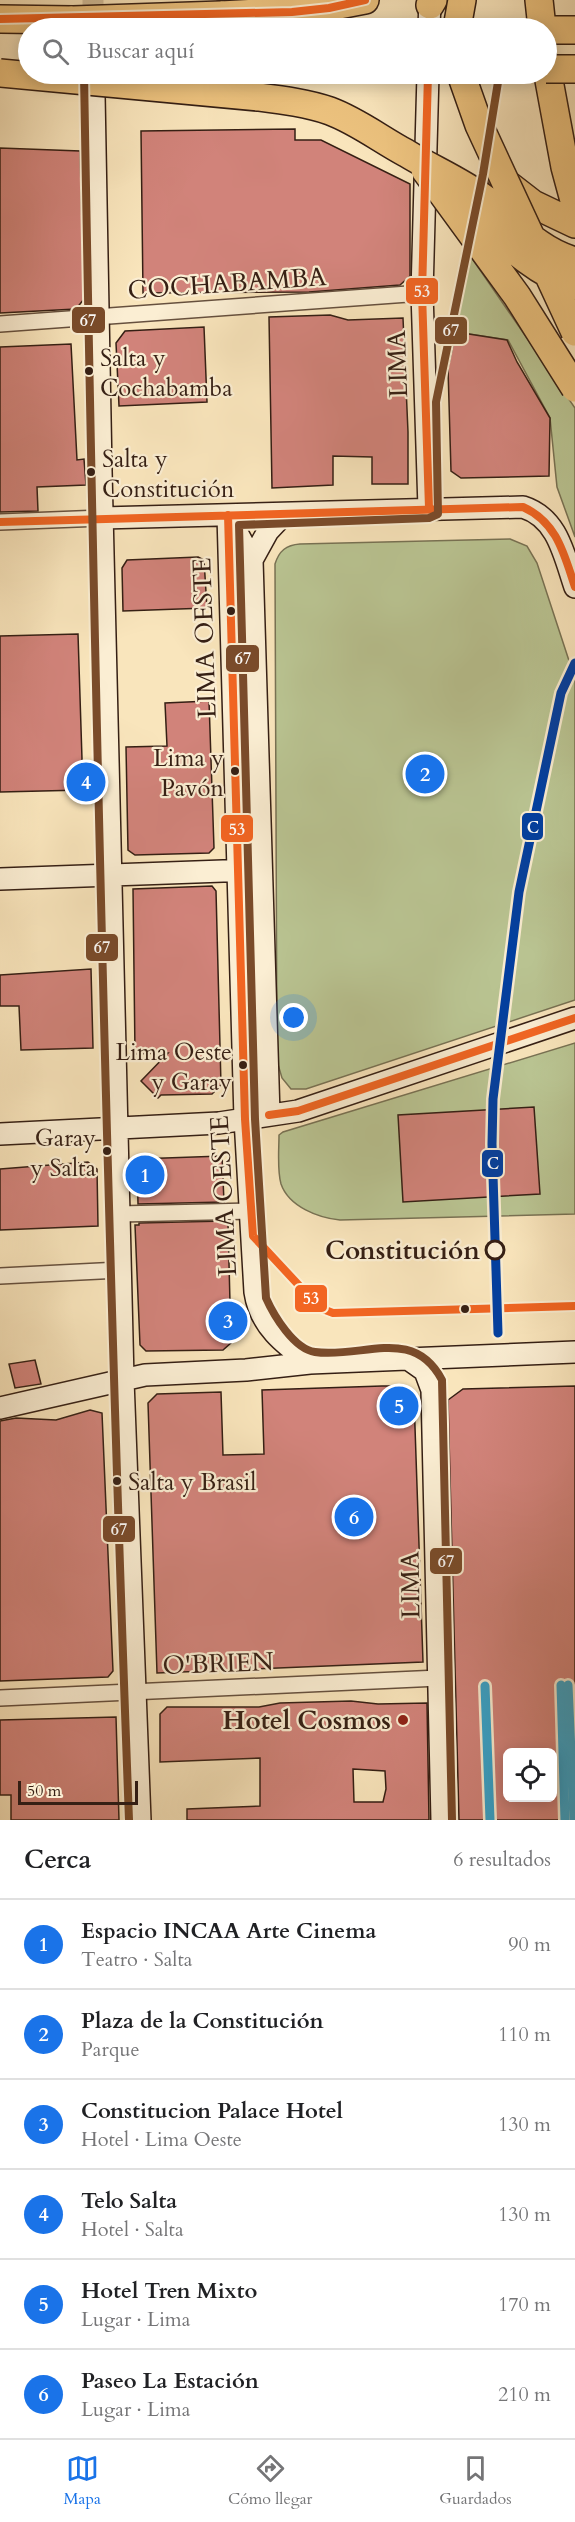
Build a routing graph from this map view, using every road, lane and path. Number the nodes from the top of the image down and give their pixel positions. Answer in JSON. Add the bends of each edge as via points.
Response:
{"nodes":[{"id":1,"x":292,"y":0,"type":"edge"},
{"id":2,"x":364,"y":0,"type":"edge"},
{"id":3,"x":462,"y":0,"type":"edge"},
{"id":4,"x":539,"y":0,"type":"edge"},
{"id":5,"x":234,"y":18,"type":"edge"},
{"id":6,"x":252,"y":18,"type":"edge"},
{"id":7,"x":459,"y":18,"type":"edge"},
{"id":8,"x":541,"y":18,"type":"edge"},
{"id":9,"x":0,"y":19,"type":"edge"},
{"id":10,"x":18,"y":19,"type":"edge"},
{"id":11,"x":557,"y":30,"type":"edge"},
{"id":12,"x":575,"y":30,"type":"edge"},
{"id":13,"x":557,"y":69,"type":"edge"},
{"id":14,"x":575,"y":69,"type":"edge"},
{"id":15,"x":18,"y":71,"type":"edge"},
{"id":16,"x":0,"y":72,"type":"edge"},
{"id":17,"x":18,"y":74,"type":"edge"},
{"id":18,"x":117,"y":84,"type":"edge"},
{"id":19,"x":428,"y":84,"type":"edge"},
{"id":20,"x":451,"y":84,"type":"edge"},
{"id":21,"x":465,"y":84,"type":"edge"},
{"id":22,"x":550,"y":84,"type":"edge"},
{"id":23,"x":94,"y":95,"type":"dead end"},
{"id":24,"x":404,"y":153,"type":"junction"},
{"id":25,"x":425,"y":170,"type":"junction"},
{"id":26,"x":575,"y":204,"type":"edge"},
{"id":27,"x":575,"y":224,"type":"edge"},
{"id":28,"x":575,"y":261,"type":"edge"},
{"id":29,"x":575,"y":286,"type":"edge"},
{"id":30,"x":422,"y":293,"type":"junction"},
{"id":31,"x":98,"y":317,"type":"junction"},
{"id":32,"x":0,"y":324,"type":"edge"},
{"id":33,"x":575,"y":332,"type":"edge"},
{"id":34,"x":575,"y":388,"type":"edge"},
{"id":35,"x":429,"y":508,"type":"junction"},
{"id":36,"x":284,"y":514,"type":"junction"},
{"id":37,"x":228,"y":515,"type":"junction"},
{"id":38,"x":102,"y":518,"type":"junction"},
{"id":39,"x":0,"y":522,"type":"edge"},
{"id":40,"x":252,"y":560,"type":"junction"},
{"id":41,"x":575,"y":587,"type":"edge"},
{"id":42,"x":262,"y":869,"type":"junction"},
{"id":43,"x":238,"y":870,"type":"junction"},
{"id":44,"x":110,"y":874,"type":"junction"},
{"id":45,"x":0,"y":879,"type":"edge"},
{"id":46,"x":575,"y":1018,"type":"edge"},
{"id":47,"x":270,"y":1115,"type":"junction"},
{"id":48,"x":245,"y":1119,"type":"junction"},
{"id":49,"x":117,"y":1128,"type":"junction"},
{"id":50,"x":0,"y":1134,"type":"edge"},
{"id":51,"x":252,"y":1211,"type":"junction"},
{"id":52,"x":119,"y":1214,"type":"junction"},
{"id":53,"x":120,"y":1270,"type":"junction"},
{"id":54,"x":0,"y":1275,"type":"edge"},
{"id":55,"x":575,"y":1352,"type":"edge"},
{"id":56,"x":408,"y":1359,"type":"junction"},
{"id":57,"x":310,"y":1363,"type":"junction"},
{"id":58,"x":123,"y":1380,"type":"junction"},
{"id":59,"x":0,"y":1408,"type":"edge"},
{"id":60,"x":439,"y":1678,"type":"junction"},
{"id":61,"x":135,"y":1691,"type":"junction"},
{"id":62,"x":0,"y":1698,"type":"edge"},
{"id":63,"x":140,"y":1820,"type":"edge"},
{"id":64,"x":442,"y":1820,"type":"edge"}],
"edges":[{"from":1,"to":5,"type":"highway"},
{"from":2,"to":6,"type":"highway"},
{"from":3,"to":7,"type":"highway"},
{"from":4,"to":8,"type":"highway"},
{"from":9,"to":10,"type":"highway","bridge":true},
{"from":11,"to":12,"type":"highway"},
{"from":13,"to":14,"type":"highway","bridge":true},
{"from":15,"to":16,"type":"highway","bridge":true},
{"from":16,"to":17,"type":"highway","bridge":true},
{"from":18,"to":24,"type":"highway","bridge":true,"via":[[293,102],[347,118]]},
{"from":19,"to":30,"type":"street","name":"LIMA"},
{"from":20,"to":27,"type":"highway","bridge":true,"via":[[474,139],[509,188],[547,213]]},
{"from":21,"to":33,"type":"highway","bridge":true,"via":[[479,125]]},
{"from":22,"to":26,"type":"highway"},
{"from":23,"to":31,"type":"street"},
{"from":24,"to":25,"type":"highway","bridge":true},
{"from":24,"to":28,"type":"highway","bridge":true,"via":[[475,192],[542,247]]},
{"from":25,"to":29,"type":"highway","bridge":true,"via":[[523,259]]},
{"from":25,"to":34,"type":"highway","bridge":true,"via":[[517,296]]},
{"from":30,"to":31,"type":"street","name":"COCHABAMBA"},
{"from":30,"to":35,"type":"street","name":"LIMA"},
{"from":31,"to":32,"type":"street","name":"COCHABAMBA"},
{"from":31,"to":38,"type":"street"},
{"from":35,"to":36,"type":"street"},
{"from":35,"to":41,"type":"street","via":[[530,509],[555,532]]},
{"from":36,"to":37,"type":"street"},
{"from":36,"to":40,"type":"street","name":"LIMA OESTE","via":[[268,531]]},
{"from":37,"to":38,"type":"street"},
{"from":37,"to":40,"type":"street","name":"LIMA OESTE"},
{"from":37,"to":43,"type":"street","name":"LIMA OESTE"},
{"from":38,"to":39,"type":"street"},
{"from":38,"to":44,"type":"street"},
{"from":40,"to":42,"type":"street","name":"LIMA OESTE"},
{"from":42,"to":43,"type":"street"},
{"from":42,"to":47,"type":"street","name":"LIMA OESTE"},
{"from":43,"to":44,"type":"street"},
{"from":43,"to":48,"type":"street","name":"LIMA OESTE"},
{"from":44,"to":45,"type":"street"},
{"from":44,"to":49,"type":"street"},
{"from":46,"to":47,"type":"street","via":[[298,1110]]},
{"from":47,"to":48,"type":"street"},
{"from":48,"to":49,"type":"street"},
{"from":48,"to":51,"type":"street","name":"LIMA OESTE"},
{"from":49,"to":50,"type":"street"},
{"from":49,"to":52,"type":"street"},
{"from":51,"to":52,"type":"street"},
{"from":51,"to":57,"type":"street","name":"LIMA OESTE","via":[[258,1310],[274,1333]]},
{"from":52,"to":53,"type":"street"},
{"from":53,"to":54,"type":"street"},
{"from":53,"to":58,"type":"street"},
{"from":55,"to":56,"type":"street"},
{"from":56,"to":57,"type":"street"},
{"from":56,"to":60,"type":"street","name":"LIMA","via":[[425,1371],[432,1390]]},
{"from":57,"to":58,"type":"street"},
{"from":58,"to":59,"type":"street"},
{"from":58,"to":61,"type":"street"},
{"from":60,"to":61,"type":"street","name":"O'BRIEN"},
{"from":60,"to":64,"type":"street","name":"LIMA"},
{"from":61,"to":62,"type":"street","name":"O'BRIEN"},
{"from":61,"to":63,"type":"street"}]}
